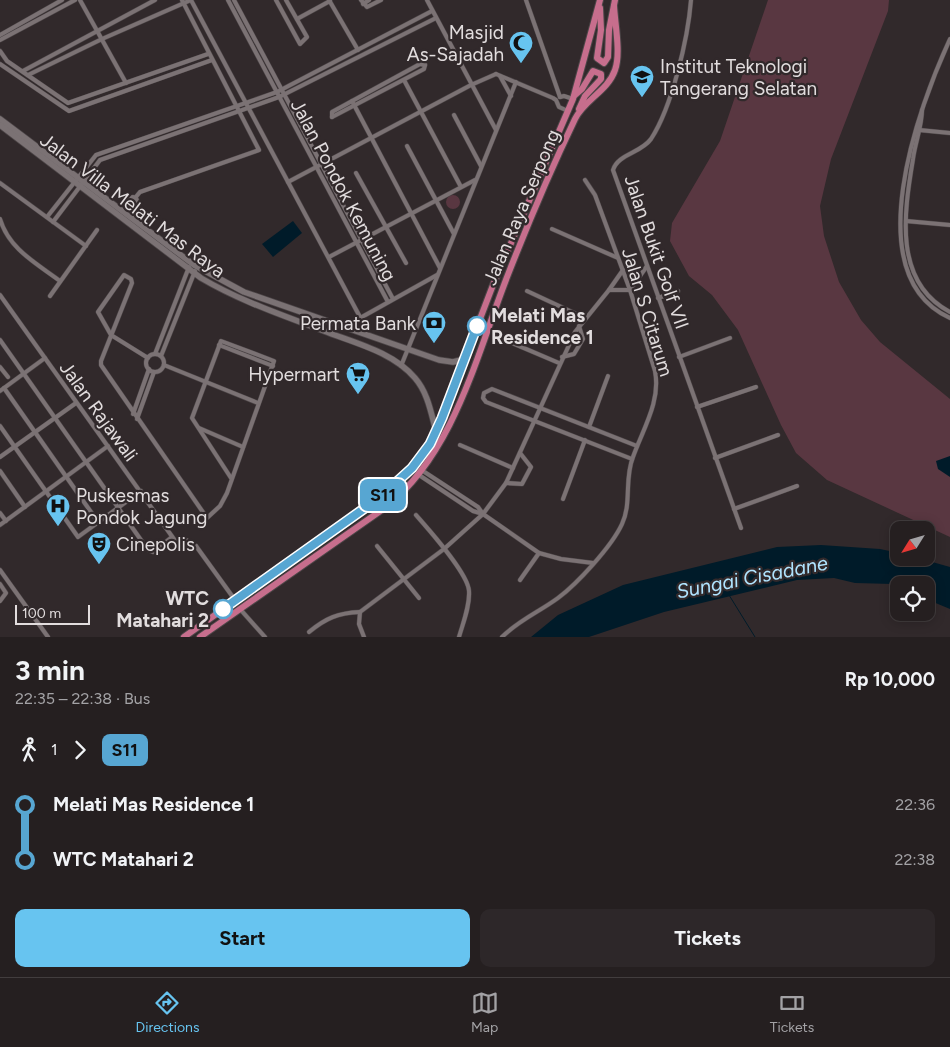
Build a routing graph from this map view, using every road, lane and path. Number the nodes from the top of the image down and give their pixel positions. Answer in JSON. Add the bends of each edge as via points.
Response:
{"nodes":[{"id":1,"x":62,"y":0,"type":"edge"},
{"id":2,"x":75,"y":0,"type":"edge"},
{"id":3,"x":80,"y":0,"type":"edge"},
{"id":4,"x":155,"y":0,"type":"edge"},
{"id":5,"x":191,"y":0,"type":"edge"},
{"id":6,"x":228,"y":0,"type":"edge"},
{"id":7,"x":234,"y":0,"type":"edge"},
{"id":8,"x":276,"y":0,"type":"edge"},
{"id":9,"x":286,"y":0,"type":"edge"},
{"id":10,"x":329,"y":0,"type":"edge"},
{"id":11,"x":370,"y":0,"type":"edge"},
{"id":12,"x":381,"y":0,"type":"edge"},
{"id":13,"x":426,"y":0,"type":"edge"},
{"id":14,"x":526,"y":0,"type":"edge"},
{"id":15,"x":691,"y":0,"type":"edge"},
{"id":16,"x":600,"y":1,"type":"edge"},
{"id":17,"x":182,"y":2,"type":"edge"},
{"id":18,"x":362,"y":2,"type":"edge"},
{"id":19,"x":615,"y":3,"type":"edge"},
{"id":20,"x":432,"y":11,"type":"junction"},
{"id":21,"x":436,"y":18,"type":"junction"},
{"id":22,"x":297,"y":19,"type":"junction"},
{"id":23,"x":98,"y":32,"type":"junction"},
{"id":24,"x":0,"y":35,"type":"edge"},
{"id":25,"x":102,"y":39,"type":"junction"},
{"id":26,"x":950,"y":39,"type":"edge"},
{"id":27,"x":0,"y":40,"type":"edge"},
{"id":28,"x":358,"y":50,"type":"junction"},
{"id":29,"x":0,"y":51,"type":"edge"},
{"id":30,"x":208,"y":54,"type":"junction"},
{"id":31,"x":212,"y":60,"type":"junction"},
{"id":32,"x":7,"y":61,"type":"junction"},
{"id":33,"x":2,"y":65,"type":"edge"},
{"id":34,"x":23,"y":72,"type":"junction"},
{"id":35,"x":497,"y":73,"type":"junction"},
{"id":36,"x":28,"y":75,"type":"junction"},
{"id":37,"x":149,"y":75,"type":"junction"},
{"id":38,"x":404,"y":80,"type":"junction"},
{"id":39,"x":153,"y":81,"type":"junction"},
{"id":40,"x":126,"y":82,"type":"junction"},
{"id":41,"x":516,"y":82,"type":"junction"},
{"id":42,"x":471,"y":85,"type":"junction"},
{"id":43,"x":44,"y":87,"type":"junction"},
{"id":44,"x":378,"y":87,"type":"junction"},
{"id":45,"x":282,"y":89,"type":"junction"},
{"id":46,"x":42,"y":92,"type":"junction"},
{"id":47,"x":277,"y":92,"type":"junction"},
{"id":48,"x":380,"y":93,"type":"junction"},
{"id":49,"x":284,"y":94,"type":"junction"},
{"id":50,"x":510,"y":96,"type":"junction"},
{"id":51,"x":280,"y":97,"type":"junction"},
{"id":52,"x":574,"y":97,"type":"junction"},
{"id":53,"x":558,"y":100,"type":"junction"},
{"id":54,"x":352,"y":101,"type":"junction"},
{"id":55,"x":246,"y":103,"type":"junction"},
{"id":56,"x":237,"y":106,"type":"junction"},
{"id":57,"x":355,"y":107,"type":"junction"},
{"id":58,"x":922,"y":108,"type":"junction"},
{"id":59,"x":250,"y":109,"type":"junction"},
{"id":60,"x":240,"y":112,"type":"junction"},
{"id":61,"x":421,"y":112,"type":"junction"},
{"id":62,"x":568,"y":112,"type":"junction"},
{"id":63,"x":454,"y":115,"type":"dead end"},
{"id":64,"x":576,"y":116,"type":"junction"},
{"id":65,"x":0,"y":119,"type":"edge"},
{"id":66,"x":0,"y":125,"type":"edge"},
{"id":67,"x":919,"y":130,"type":"junction"},
{"id":68,"x":496,"y":131,"type":"junction"},
{"id":69,"x":950,"y":133,"type":"edge"},
{"id":70,"x":372,"y":139,"type":"junction"},
{"id":71,"x":407,"y":146,"type":"dead end"},
{"id":72,"x":321,"y":165,"type":"junction"},
{"id":73,"x":482,"y":166,"type":"junction"},
{"id":74,"x":316,"y":168,"type":"junction"},
{"id":75,"x":356,"y":173,"type":"dead end"},
{"id":76,"x":76,"y":178,"type":"junction"},
{"id":77,"x":476,"y":180,"type":"junction"},
{"id":78,"x":585,"y":180,"type":"dead end"},
{"id":79,"x":288,"y":182,"type":"junction"},
{"id":80,"x":0,"y":183,"type":"edge"},
{"id":81,"x":82,"y":183,"type":"junction"},
{"id":82,"x":462,"y":187,"type":"junction"},
{"id":83,"x":135,"y":198,"type":"dead end"},
{"id":84,"x":436,"y":200,"type":"junction"},
{"id":85,"x":410,"y":213,"type":"junction"},
{"id":86,"x":47,"y":218,"type":"junction"},
{"id":87,"x":0,"y":219,"type":"edge"},
{"id":88,"x":906,"y":221,"type":"junction"},
{"id":89,"x":53,"y":222,"type":"junction"},
{"id":90,"x":950,"y":225,"type":"edge"},
{"id":91,"x":385,"y":227,"type":"junction"},
{"id":92,"x":552,"y":229,"type":"dead end"},
{"id":93,"x":97,"y":230,"type":"dead end"},
{"id":94,"x":454,"y":234,"type":"junction"},
{"id":95,"x":361,"y":240,"type":"junction"},
{"id":96,"x":355,"y":243,"type":"junction"},
{"id":97,"x":86,"y":246,"type":"junction"},
{"id":98,"x":329,"y":257,"type":"junction"},
{"id":99,"x":618,"y":258,"type":"junction"},
{"id":100,"x":406,"y":263,"type":"dead end"},
{"id":101,"x":190,"y":266,"type":"junction"},
{"id":102,"x":647,"y":266,"type":"junction"},
{"id":103,"x":440,"y":268,"type":"junction"},
{"id":104,"x":196,"y":270,"type":"junction"},
{"id":105,"x":623,"y":270,"type":"junction"},
{"id":106,"x":379,"y":272,"type":"junction"},
{"id":107,"x":373,"y":275,"type":"junction"},
{"id":108,"x":437,"y":275,"type":"junction"},
{"id":109,"x":60,"y":281,"type":"junction"},
{"id":110,"x":609,"y":290,"type":"junction"},
{"id":111,"x":630,"y":290,"type":"junction"},
{"id":112,"x":527,"y":291,"type":"dead end"},
{"id":113,"x":678,"y":291,"type":"dead end"},
{"id":114,"x":50,"y":296,"type":"dead end"},
{"id":115,"x":0,"y":297,"type":"edge"},
{"id":116,"x":658,"y":298,"type":"junction"},
{"id":117,"x":393,"y":299,"type":"junction"},
{"id":118,"x":388,"y":302,"type":"junction"},
{"id":119,"x":950,"y":312,"type":"edge"},
{"id":120,"x":360,"y":317,"type":"junction"},
{"id":121,"x":585,"y":318,"type":"junction"},
{"id":122,"x":950,"y":318,"type":"edge"},
{"id":123,"x":579,"y":326,"type":"junction"},
{"id":124,"x":344,"y":327,"type":"junction"},
{"id":125,"x":111,"y":335,"type":"junction"},
{"id":126,"x":730,"y":338,"type":"dead end"},
{"id":127,"x":0,"y":340,"type":"edge"},
{"id":128,"x":505,"y":340,"type":"dead end"},
{"id":129,"x":408,"y":349,"type":"junction"},
{"id":130,"x":155,"y":354,"type":"junction"},
{"id":131,"x":161,"y":356,"type":"junction"},
{"id":132,"x":562,"y":357,"type":"junction"},
{"id":133,"x":679,"y":357,"type":"junction"},
{"id":134,"x":45,"y":358,"type":"junction"},
{"id":135,"x":148,"y":358,"type":"junction"},
{"id":136,"x":465,"y":359,"type":"junction"},
{"id":137,"x":559,"y":362,"type":"junction"},
{"id":138,"x":164,"y":365,"type":"junction"},
{"id":139,"x":401,"y":366,"type":"junction"},
{"id":140,"x":0,"y":367,"type":"edge"},
{"id":141,"x":149,"y":369,"type":"junction"},
{"id":142,"x":154,"y":372,"type":"junction"},
{"id":143,"x":24,"y":374,"type":"junction"},
{"id":144,"x":608,"y":376,"type":"dead end"},
{"id":145,"x":8,"y":377,"type":"dead end"},
{"id":146,"x":205,"y":381,"type":"junction"},
{"id":147,"x":756,"y":387,"type":"dead end"},
{"id":148,"x":2,"y":389,"type":"edge"},
{"id":149,"x":76,"y":403,"type":"junction"},
{"id":150,"x":258,"y":403,"type":"junction"},
{"id":151,"x":697,"y":407,"type":"junction"},
{"id":152,"x":540,"y":408,"type":"junction"},
{"id":153,"x":133,"y":414,"type":"junction"},
{"id":154,"x":55,"y":417,"type":"junction"},
{"id":155,"x":137,"y":419,"type":"junction"},
{"id":156,"x":535,"y":421,"type":"junction"},
{"id":157,"x":0,"y":426,"type":"edge"},
{"id":158,"x":589,"y":427,"type":"junction"},
{"id":159,"x":199,"y":428,"type":"junction"},
{"id":160,"x":35,"y":432,"type":"junction"},
{"id":161,"x":436,"y":432,"type":"junction"},
{"id":162,"x":778,"y":435,"type":"dead end"},
{"id":163,"x":585,"y":440,"type":"junction"},
{"id":164,"x":460,"y":445,"type":"dead end"},
{"id":165,"x":15,"y":446,"type":"junction"},
{"id":166,"x":108,"y":446,"type":"junction"},
{"id":167,"x":637,"y":446,"type":"junction"},
{"id":168,"x":243,"y":447,"type":"junction"},
{"id":169,"x":520,"y":453,"type":"junction"},
{"id":170,"x":0,"y":457,"type":"edge"},
{"id":171,"x":715,"y":458,"type":"junction"},
{"id":172,"x":632,"y":459,"type":"junction"},
{"id":173,"x":87,"y":462,"type":"junction"},
{"id":174,"x":513,"y":468,"type":"junction"},
{"id":175,"x":0,"y":471,"type":"edge"},
{"id":176,"x":421,"y":473,"type":"junction"},
{"id":177,"x":66,"y":477,"type":"junction"},
{"id":178,"x":231,"y":478,"type":"junction"},
{"id":179,"x":506,"y":483,"type":"junction"},
{"id":180,"x":797,"y":486,"type":"dead end"},
{"id":181,"x":141,"y":491,"type":"junction"},
{"id":182,"x":46,"y":492,"type":"junction"},
{"id":183,"x":563,"y":499,"type":"dead end"},
{"id":184,"x":26,"y":507,"type":"junction"},
{"id":185,"x":118,"y":507,"type":"junction"},
{"id":186,"x":734,"y":509,"type":"junction"},
{"id":187,"x":0,"y":512,"type":"edge"},
{"id":188,"x":482,"y":514,"type":"junction"},
{"id":189,"x":416,"y":515,"type":"dead end"},
{"id":190,"x":6,"y":521,"type":"junction"},
{"id":191,"x":98,"y":522,"type":"junction"},
{"id":192,"x":0,"y":525,"type":"edge"},
{"id":193,"x":741,"y":528,"type":"dead end"},
{"id":194,"x":172,"y":537,"type":"junction"},
{"id":195,"x":176,"y":542,"type":"junction"},
{"id":196,"x":317,"y":542,"type":"junction"},
{"id":197,"x":196,"y":546,"type":"junction"},
{"id":198,"x":377,"y":546,"type":"dead end"},
{"id":199,"x":444,"y":549,"type":"junction"},
{"id":200,"x":323,"y":551,"type":"junction"},
{"id":201,"x":539,"y":553,"type":"junction"},
{"id":202,"x":593,"y":563,"type":"junction"},
{"id":203,"x":0,"y":570,"type":"edge"},
{"id":204,"x":404,"y":580,"type":"junction"},
{"id":205,"x":520,"y":580,"type":"dead end"},
{"id":206,"x":0,"y":584,"type":"edge"},
{"id":207,"x":419,"y":598,"type":"dead end"},
{"id":208,"x":235,"y":600,"type":"junction"},
{"id":209,"x":0,"y":601,"type":"edge"},
{"id":210,"x":240,"y":609,"type":"junction"},
{"id":211,"x":360,"y":612,"type":"junction"},
{"id":212,"x":309,"y":632,"type":"dead end"},
{"id":213,"x":48,"y":637,"type":"edge"},
{"id":214,"x":184,"y":637,"type":"edge"},
{"id":215,"x":200,"y":637,"type":"edge"},
{"id":216,"x":265,"y":637,"type":"edge"},
{"id":217,"x":364,"y":637,"type":"edge"},
{"id":218,"x":459,"y":637,"type":"edge"},
{"id":219,"x":502,"y":637,"type":"edge"}],
"edges":[{"from":1,"to":24,"type":"street"},
{"from":2,"to":27,"type":"street"},
{"from":3,"to":23,"type":"street"},
{"from":4,"to":23,"type":"street"},
{"from":5,"to":17,"type":"street"},
{"from":5,"to":55,"type":"street"},
{"from":6,"to":47,"type":"street","name":"Jalan Pondok Kemuning"},
{"from":7,"to":45,"type":"street","name":"Jalan Pondok Kemuning"},
{"from":8,"to":22,"type":"street","via":[[300,44],[306,37]]},
{"from":9,"to":22,"type":"street"},
{"from":10,"to":22,"type":"street"},
{"from":10,"to":28,"type":"street"},
{"from":11,"to":18,"type":"street"},
{"from":12,"to":18,"type":"street","via":[[366,7]]},
{"from":13,"to":20,"type":"street"},
{"from":14,"to":53,"type":"street"},
{"from":15,"to":102,"type":"street","name":"Jalan Bukit Golf VII","via":[[671,90],[654,132],[647,144],[619,161],[613,170]]},
{"from":16,"to":19,"type":"main road","via":[[602,30],[597,58],[602,62],[608,58],[609,30]]},
{"from":16,"to":52,"type":"main road","name":"Jalan Raya Serpong"},
{"from":17,"to":25,"type":"street"},
{"from":17,"to":30,"type":"street"},
{"from":19,"to":64,"type":"main road","name":"Jalan Raya Serpong","via":[[615,70],[607,84]]},
{"from":20,"to":21,"type":"street"},
{"from":20,"to":28,"type":"street"},
{"from":21,"to":42,"type":"street"},
{"from":21,"to":49,"type":"street"},
{"from":23,"to":25,"type":"street"},
{"from":23,"to":34,"type":"street"},
{"from":25,"to":36,"type":"street"},
{"from":25,"to":40,"type":"street"},
{"from":26,"to":58,"type":"street"},
{"from":28,"to":45,"type":"street"},
{"from":29,"to":32,"type":"street"},
{"from":30,"to":31,"type":"street"},
{"from":30,"to":37,"type":"street"},
{"from":31,"to":39,"type":"street"},
{"from":31,"to":56,"type":"street"},
{"from":32,"to":33,"type":"street"},
{"from":32,"to":34,"type":"street"},
{"from":33,"to":46,"type":"street"},
{"from":34,"to":36,"type":"street"},
{"from":35,"to":41,"type":"street"},
{"from":35,"to":42,"type":"street"},
{"from":35,"to":50,"type":"street"},
{"from":36,"to":43,"type":"street"},
{"from":37,"to":39,"type":"street"},
{"from":37,"to":40,"type":"street"},
{"from":38,"to":44,"type":"street","via":[[426,65],[420,64]]},
{"from":38,"to":48,"type":"street"},
{"from":38,"to":61,"type":"street"},
{"from":39,"to":46,"type":"street","via":[[69,111]]},
{"from":40,"to":43,"type":"street","via":[[68,103]]},
{"from":41,"to":50,"type":"street"},
{"from":41,"to":53,"type":"street"},
{"from":42,"to":61,"type":"street"},
{"from":42,"to":68,"type":"street"},
{"from":43,"to":46,"type":"street"},
{"from":44,"to":48,"type":"street"},
{"from":44,"to":54,"type":"street"},
{"from":45,"to":47,"type":"street"},
{"from":45,"to":49,"type":"street","name":"Jalan Pondok Kemuning"},
{"from":47,"to":51,"type":"street","name":"Jalan Pondok Kemuning"},
{"from":47,"to":55,"type":"street"},
{"from":48,"to":57,"type":"street"},
{"from":49,"to":51,"type":"street"},
{"from":49,"to":72,"type":"street","name":"Jalan Pondok Kemuning"},
{"from":50,"to":68,"type":"street"},
{"from":51,"to":59,"type":"street"},
{"from":51,"to":74,"type":"street","name":"Jalan Pondok Kemuning"},
{"from":52,"to":53,"type":"street","via":[[564,96]]},
{"from":52,"to":62,"type":"main road","name":"Jalan Raya Serpong"},
{"from":52,"to":64,"type":"main road","via":[[594,70],[601,74],[601,79],[585,96]]},
{"from":53,"to":62,"type":"street","name":"Jalan Raya Serpong"},
{"from":54,"to":57,"type":"street"},
{"from":54,"to":57,"type":"street","via":[[332,112],[331,116],[334,118]]},
{"from":55,"to":56,"type":"street"},
{"from":55,"to":59,"type":"street"},
{"from":56,"to":60,"type":"street"},
{"from":56,"to":76,"type":"street","via":[[99,154]]},
{"from":57,"to":70,"type":"street"},
{"from":58,"to":67,"type":"street"},
{"from":58,"to":122,"type":"street","via":[[905,175],[902,257],[908,275],[923,297],[932,308]]},
{"from":59,"to":60,"type":"street"},
{"from":59,"to":79,"type":"street"},
{"from":60,"to":81,"type":"street","via":[[100,160]]},
{"from":60,"to":83,"type":"street","via":[[259,150],[140,192]]},
{"from":61,"to":70,"type":"street"},
{"from":61,"to":82,"type":"street"},
{"from":62,"to":136,"type":"main road","name":"Jalan Raya Serpong","via":[[493,285]]},
{"from":63,"to":73,"type":"street"},
{"from":64,"to":176,"type":"main road","name":"Jalan Raya Serpong","via":[[509,272],[447,430]]},
{"from":65,"to":76,"type":"street","name":"Jalan Villa Melati Mas Raya"},
{"from":66,"to":76,"type":"street","name":"Jalan Villa Melati Mas Raya"},
{"from":67,"to":69,"type":"street"},
{"from":67,"to":88,"type":"street"},
{"from":68,"to":73,"type":"street"},
{"from":70,"to":72,"type":"street"},
{"from":70,"to":85,"type":"street"},
{"from":71,"to":84,"type":"street"},
{"from":72,"to":74,"type":"street"},
{"from":72,"to":95,"type":"street","name":"Jalan Pondok Kemuning"},
{"from":73,"to":77,"type":"street"},
{"from":74,"to":79,"type":"street"},
{"from":74,"to":96,"type":"street","name":"Jalan Pondok Kemuning"},
{"from":75,"to":91,"type":"street"},
{"from":76,"to":81,"type":"street","name":"Jalan Villa Melati Mas Raya"},
{"from":76,"to":86,"type":"street"},
{"from":77,"to":82,"type":"street"},
{"from":77,"to":94,"type":"street"},
{"from":78,"to":99,"type":"street","name":"Jalan S Citarum","via":[[595,195]]},
{"from":79,"to":98,"type":"street"},
{"from":80,"to":86,"type":"street"},
{"from":81,"to":89,"type":"street"},
{"from":81,"to":101,"type":"street","name":"Jalan Villa Melati Mas Raya"},
{"from":82,"to":84,"type":"street"},
{"from":84,"to":85,"type":"street"},
{"from":84,"to":94,"type":"street"},
{"from":85,"to":91,"type":"street"},
{"from":85,"to":103,"type":"street"},
{"from":86,"to":89,"type":"street"},
{"from":87,"to":109,"type":"street","via":[[17,250]]},
{"from":88,"to":90,"type":"street"},
{"from":88,"to":119,"type":"street","via":[[907,252],[914,276],[933,301]]},
{"from":89,"to":97,"type":"street"},
{"from":91,"to":95,"type":"street"},
{"from":91,"to":100,"type":"street"},
{"from":92,"to":99,"type":"street"},
{"from":93,"to":97,"type":"street"},
{"from":94,"to":103,"type":"street"},
{"from":95,"to":96,"type":"street"},
{"from":95,"to":106,"type":"street","name":"Jalan Pondok Kemuning"},
{"from":96,"to":98,"type":"street"},
{"from":96,"to":107,"type":"street","name":"Jalan Pondok Kemuning"},
{"from":97,"to":109,"type":"street"},
{"from":98,"to":120,"type":"street"},
{"from":99,"to":105,"type":"street","name":"Jalan S Citarum"},
{"from":101,"to":104,"type":"street","name":"Jalan Villa Melati Mas Raya"},
{"from":101,"to":130,"type":"street"},
{"from":102,"to":111,"type":"street"},
{"from":102,"to":116,"type":"street","name":"Jalan Bukit Golf VII"},
{"from":103,"to":108,"type":"street"},
{"from":104,"to":124,"type":"street","name":"Jalan Villa Melati Mas Raya","via":[[244,292]]},
{"from":104,"to":131,"type":"street"},
{"from":104,"to":139,"type":"street","name":"Jalan Villa Melati Mas Raya","via":[[233,296],[375,350]]},
{"from":105,"to":110,"type":"street"},
{"from":105,"to":111,"type":"street","name":"Jalan S Citarum"},
{"from":106,"to":107,"type":"street"},
{"from":106,"to":117,"type":"street","name":"Jalan Pondok Kemuning"},
{"from":107,"to":118,"type":"street","name":"Jalan Pondok Kemuning"},
{"from":108,"to":117,"type":"street"},
{"from":108,"to":129,"type":"street"},
{"from":109,"to":114,"type":"street"},
{"from":110,"to":111,"type":"street"},
{"from":110,"to":121,"type":"street"},
{"from":111,"to":167,"type":"street","name":"Jalan S Citarum","via":[[657,380],[655,400]]},
{"from":112,"to":121,"type":"street"},
{"from":113,"to":116,"type":"street"},
{"from":115,"to":134,"type":"street","name":"Jalan Rajawali"},
{"from":116,"to":133,"type":"street","name":"Jalan Bukit Golf VII"},
{"from":117,"to":118,"type":"street"},
{"from":118,"to":120,"type":"street"},
{"from":120,"to":124,"type":"street"},
{"from":121,"to":123,"type":"street"},
{"from":123,"to":132,"type":"street"},
{"from":123,"to":132,"type":"street","via":[[583,339],[574,354]]},
{"from":124,"to":129,"type":"street","name":"Jalan Villa Melati Mas Raya"},
{"from":125,"to":125,"type":"street","via":[[132,283],[127,275],[98,310]]},
{"from":125,"to":135,"type":"street"},
{"from":125,"to":153,"type":"street","via":[[101,365]]},
{"from":126,"to":133,"type":"street"},
{"from":127,"to":143,"type":"street"},
{"from":128,"to":137,"type":"street"},
{"from":129,"to":136,"type":"street","name":"Jalan Villa Melati Mas Raya","via":[[450,362]]},
{"from":129,"to":139,"type":"street"},
{"from":130,"to":131,"type":"street"},
{"from":130,"to":135,"type":"street"},
{"from":131,"to":138,"type":"street"},
{"from":132,"to":137,"type":"street"},
{"from":133,"to":151,"type":"street","name":"Jalan Bukit Golf VII"},
{"from":134,"to":143,"type":"street"},
{"from":134,"to":149,"type":"street","name":"Jalan Rajawali"},
{"from":135,"to":141,"type":"street","via":[[146,364]]},
{"from":136,"to":161,"type":"main road","name":"Jalan Raya Serpong"},
{"from":137,"to":152,"type":"street"},
{"from":138,"to":142,"type":"street","via":[[160,371]]},
{"from":138,"to":146,"type":"street"},
{"from":139,"to":161,"type":"street","name":"Jalan Villa Melati Mas Raya","via":[[424,391]]},
{"from":140,"to":145,"type":"street"},
{"from":141,"to":142,"type":"street"},
{"from":141,"to":153,"type":"street"},
{"from":142,"to":155,"type":"street"},
{"from":143,"to":148,"type":"street"},
{"from":143,"to":154,"type":"street"},
{"from":144,"to":158,"type":"street"},
{"from":146,"to":150,"type":"street"},
{"from":146,"to":150,"type":"street","via":[[219,345],[273,366]]},
{"from":146,"to":159,"type":"street","via":[[192,418]]},
{"from":147,"to":151,"type":"street"},
{"from":148,"to":160,"type":"street"},
{"from":149,"to":154,"type":"street"},
{"from":149,"to":166,"type":"street","name":"Jalan Rajawali"},
{"from":150,"to":168,"type":"street"},
{"from":151,"to":171,"type":"street","name":"Jalan Bukit Golf VII"},
{"from":152,"to":156,"type":"street"},
{"from":152,"to":156,"type":"street","via":[[492,388],[484,393],[486,402]]},
{"from":152,"to":158,"type":"street"},
{"from":153,"to":155,"type":"street"},
{"from":154,"to":160,"type":"street"},
{"from":154,"to":173,"type":"street"},
{"from":155,"to":178,"type":"street","via":[[206,517],[214,514],[220,506]]},
{"from":156,"to":163,"type":"street"},
{"from":156,"to":169,"type":"street"},
{"from":157,"to":165,"type":"street"},
{"from":158,"to":167,"type":"street"},
{"from":159,"to":168,"type":"street"},
{"from":159,"to":178,"type":"street"},
{"from":160,"to":165,"type":"street"},
{"from":160,"to":177,"type":"street"},
{"from":161,"to":196,"type":"main road","name":"Jalan Raya Serpong","via":[[402,479]]},
{"from":162,"to":171,"type":"street"},
{"from":163,"to":172,"type":"street"},
{"from":163,"to":183,"type":"street"},
{"from":164,"to":174,"type":"street"},
{"from":165,"to":170,"type":"street"},
{"from":165,"to":182,"type":"street"},
{"from":166,"to":173,"type":"street"},
{"from":166,"to":181,"type":"street","name":"Jalan Rajawali"},
{"from":167,"to":172,"type":"street","name":"Jalan S Citarum"},
{"from":168,"to":178,"type":"street"},
{"from":169,"to":174,"type":"street"},
{"from":169,"to":179,"type":"street","via":[[531,468],[525,481],[522,484]]},
{"from":171,"to":186,"type":"street","name":"Jalan Bukit Golf VII"},
{"from":172,"to":202,"type":"street","name":"Jalan S Citarum","via":[[625,516],[618,531]]},
{"from":173,"to":177,"type":"street"},
{"from":173,"to":185,"type":"street"},
{"from":174,"to":179,"type":"street"},
{"from":175,"to":184,"type":"street"},
{"from":176,"to":188,"type":"street","via":[[478,507]]},
{"from":176,"to":200,"type":"main road","name":"Jalan Raya Serpong","via":[[397,498]]},
{"from":177,"to":182,"type":"street"},
{"from":177,"to":191,"type":"street"},
{"from":179,"to":188,"type":"street"},
{"from":180,"to":186,"type":"street"},
{"from":181,"to":185,"type":"street"},
{"from":181,"to":194,"type":"street","name":"Jalan Rajawali"},
{"from":182,"to":184,"type":"street"},
{"from":182,"to":191,"type":"street","via":[[78,537]]},
{"from":184,"to":190,"type":"street"},
{"from":185,"to":191,"type":"street"},
{"from":185,"to":194,"type":"street","via":[[148,550],[154,552]]},
{"from":186,"to":193,"type":"street","name":"Jalan Bukit Golf VII"},
{"from":187,"to":190,"type":"street"},
{"from":188,"to":199,"type":"street"},
{"from":188,"to":201,"type":"street"},
{"from":189,"to":199,"type":"street"},
{"from":190,"to":192,"type":"street"},
{"from":194,"to":195,"type":"street","name":"Jalan Rajawali"},
{"from":195,"to":197,"type":"street","via":[[186,540]]},
{"from":195,"to":197,"type":"street","via":[[184,549]]},
{"from":196,"to":200,"type":"main road"},
{"from":196,"to":208,"type":"main road","name":"Jalan Raya Serpong"},
{"from":197,"to":208,"type":"street"},
{"from":198,"to":204,"type":"street"},
{"from":199,"to":204,"type":"street"},
{"from":199,"to":218,"type":"street","via":[[470,591]]},
{"from":200,"to":210,"type":"main road","name":"Jalan Raya Serpong"},
{"from":201,"to":202,"type":"street","via":[[561,560]]},
{"from":201,"to":205,"type":"street"},
{"from":202,"to":219,"type":"street","name":"Jalan S Citarum","via":[[558,599],[524,618]]},
{"from":203,"to":213,"type":"street"},
{"from":204,"to":207,"type":"street"},
{"from":204,"to":211,"type":"street"},
{"from":206,"to":209,"type":"street","via":[[6,593]]},
{"from":208,"to":214,"type":"main road","name":"Jalan Raya Serpong"},
{"from":210,"to":215,"type":"main road","name":"Jalan Raya Serpong"},
{"from":210,"to":216,"type":"street"},
{"from":211,"to":212,"type":"street","via":[[330,617]]},
{"from":211,"to":217,"type":"street","via":[[359,624]]}]}
